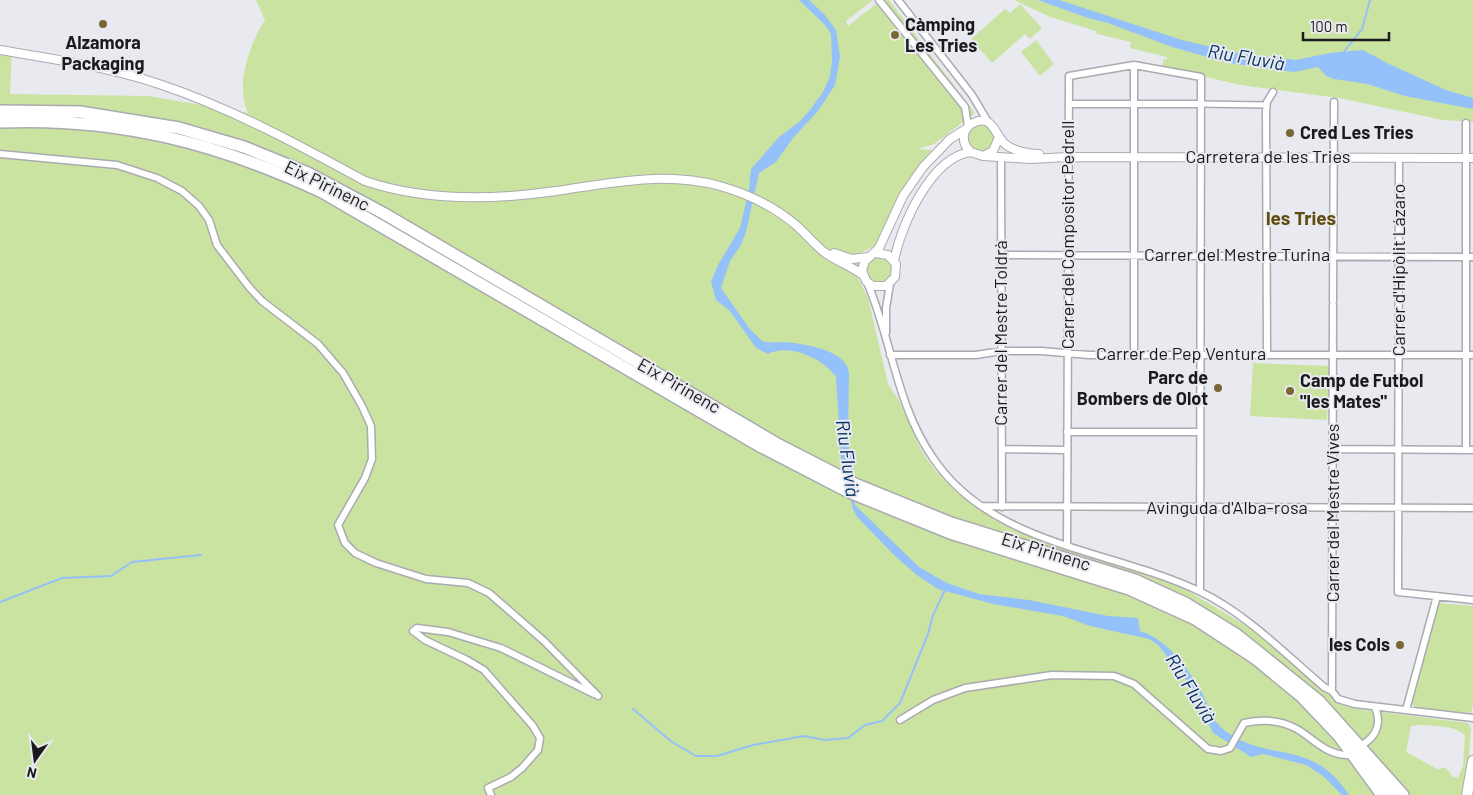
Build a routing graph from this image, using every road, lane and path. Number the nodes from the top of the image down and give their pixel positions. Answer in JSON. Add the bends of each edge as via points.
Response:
{"nodes":[{"id":1,"x":879,"y":0,"type":"edge"},
{"id":2,"x":898,"y":0,"type":"edge"},
{"id":3,"x":0,"y":50,"type":"edge"},
{"id":4,"x":1134,"y":65,"type":"junction"},
{"id":5,"x":1273,"y":92,"type":"dead end"},
{"id":6,"x":1334,"y":102,"type":"dead end"},
{"id":7,"x":1069,"y":104,"type":"junction"},
{"id":8,"x":1134,"y":104,"type":"junction"},
{"id":9,"x":1200,"y":104,"type":"junction"},
{"id":10,"x":1266,"y":105,"type":"junction"},
{"id":11,"x":0,"y":111,"type":"edge"},
{"id":12,"x":0,"y":122,"type":"edge"},
{"id":13,"x":988,"y":122,"type":"junction"},
{"id":14,"x":1466,"y":123,"type":"dead end"},
{"id":15,"x":110,"y":126,"type":"junction"},
{"id":16,"x":0,"y":127,"type":"edge"},
{"id":17,"x":967,"y":127,"type":"junction"},
{"id":18,"x":999,"y":138,"type":"junction"},
{"id":19,"x":971,"y":152,"type":"junction"},
{"id":20,"x":0,"y":154,"type":"edge"},
{"id":21,"x":983,"y":156,"type":"junction"},
{"id":22,"x":1066,"y":157,"type":"junction"},
{"id":23,"x":1134,"y":157,"type":"junction"},
{"id":24,"x":1199,"y":157,"type":"junction"},
{"id":25,"x":1266,"y":157,"type":"junction"},
{"id":26,"x":1334,"y":157,"type":"junction"},
{"id":27,"x":1001,"y":158,"type":"junction"},
{"id":28,"x":1399,"y":158,"type":"junction"},
{"id":29,"x":1469,"y":158,"type":"edge"},
{"id":30,"x":809,"y":237,"type":"junction"},
{"id":31,"x":871,"y":255,"type":"junction"},
{"id":32,"x":1001,"y":255,"type":"junction"},
{"id":33,"x":1068,"y":255,"type":"junction"},
{"id":34,"x":1134,"y":255,"type":"junction"},
{"id":35,"x":1199,"y":255,"type":"junction"},
{"id":36,"x":1267,"y":255,"type":"junction"},
{"id":37,"x":1334,"y":256,"type":"junction"},
{"id":38,"x":1399,"y":256,"type":"junction"},
{"id":39,"x":1469,"y":257,"type":"edge"},
{"id":40,"x":894,"y":260,"type":"junction"},
{"id":41,"x":865,"y":278,"type":"junction"},
{"id":42,"x":890,"y":284,"type":"junction"},
{"id":43,"x":886,"y":336,"type":"junction"},
{"id":44,"x":1001,"y":351,"type":"junction"},
{"id":45,"x":1068,"y":353,"type":"junction"},
{"id":46,"x":1267,"y":354,"type":"junction"},
{"id":47,"x":1333,"y":354,"type":"junction"},
{"id":48,"x":1134,"y":355,"type":"junction"},
{"id":49,"x":1199,"y":355,"type":"junction"},
{"id":50,"x":1399,"y":355,"type":"junction"},
{"id":51,"x":1469,"y":355,"type":"edge"},
{"id":52,"x":890,"y":356,"type":"junction"},
{"id":53,"x":1068,"y":432,"type":"junction"},
{"id":54,"x":1200,"y":432,"type":"junction"},
{"id":55,"x":1002,"y":449,"type":"junction"},
{"id":56,"x":1333,"y":449,"type":"junction"},
{"id":57,"x":1399,"y":449,"type":"junction"},
{"id":58,"x":1469,"y":449,"type":"edge"},
{"id":59,"x":1067,"y":450,"type":"junction"},
{"id":60,"x":981,"y":506,"type":"junction"},
{"id":61,"x":1002,"y":507,"type":"junction"},
{"id":62,"x":1067,"y":507,"type":"junction"},
{"id":63,"x":1333,"y":507,"type":"junction"},
{"id":64,"x":1200,"y":508,"type":"junction"},
{"id":65,"x":1399,"y":508,"type":"junction"},
{"id":66,"x":1473,"y":508,"type":"edge"},
{"id":67,"x":1067,"y":545,"type":"junction"},
{"id":68,"x":1200,"y":591,"type":"junction"},
{"id":69,"x":1437,"y":596,"type":"junction"},
{"id":70,"x":1473,"y":600,"type":"edge"},
{"id":71,"x":1332,"y":691,"type":"junction"},
{"id":72,"x":1305,"y":694,"type":"junction"},
{"id":73,"x":1375,"y":707,"type":"junction"},
{"id":74,"x":1406,"y":710,"type":"junction"},
{"id":75,"x":1473,"y":718,"type":"edge"},
{"id":76,"x":900,"y":720,"type":"dead end"},
{"id":77,"x":1365,"y":743,"type":"dead end"},
{"id":78,"x":1348,"y":755,"type":"dead end"},
{"id":79,"x":1473,"y":763,"type":"edge"},
{"id":80,"x":1473,"y":770,"type":"edge"},
{"id":81,"x":491,"y":795,"type":"edge"},
{"id":82,"x":1382,"y":795,"type":"edge"},
{"id":83,"x":1392,"y":795,"type":"edge"},
{"id":84,"x":1403,"y":795,"type":"edge"},
{"id":85,"x":1467,"y":795,"type":"edge"}],
"edges":[{"from":1,"to":17,"type":"street","via":[[965,107]]},
{"from":2,"to":13,"type":"street","via":[[972,95]]},
{"from":3,"to":30,"type":"street","via":[[67,61],[159,84],[234,114],[365,181],[386,188],[475,196],[545,193],[651,178],[693,180],[742,194],[766,205]]},
{"from":4,"to":7,"type":"street","name":"Carrer del Compositor Pedrell","via":[[1069,76]]},
{"from":4,"to":8,"type":"street"},
{"from":4,"to":9,"type":"street","via":[[1201,77]]},
{"from":5,"to":10,"type":"street"},
{"from":6,"to":26,"type":"street","name":"Carrer del Mestre Vives"},
{"from":7,"to":8,"type":"street"},
{"from":7,"to":22,"type":"street","name":"Carrer del Compositor Pedrell"},
{"from":8,"to":9,"type":"street"},
{"from":8,"to":23,"type":"street"},
{"from":9,"to":10,"type":"street"},
{"from":9,"to":24,"type":"street"},
{"from":10,"to":25,"type":"street"},
{"from":11,"to":72,"type":"highway","name":"Eix Pirinenc","via":[[80,112],[179,128],[244,147],[308,174],[383,214],[806,459],[888,498],[951,523],[1110,572],[1162,592],[1237,635]]},
{"from":12,"to":15,"type":"highway","name":"Eix Pirinenc","via":[[49,121]]},
{"from":13,"to":17,"type":"street","via":[[976,122]]},
{"from":13,"to":18,"type":"street"},
{"from":14,"to":29,"type":"street"},
{"from":15,"to":16,"type":"highway"},
{"from":15,"to":72,"type":"highway","name":"Eix Pirinenc","via":[[218,150],[257,163],[322,192],[809,473],[891,511],[950,533],[1107,581],[1158,601],[1239,646]]},
{"from":17,"to":19,"type":"street","via":[[964,141]]},
{"from":17,"to":31,"type":"street","via":[[950,139],[923,167],[903,196],[882,242]]},
{"from":18,"to":21,"type":"street","via":[[993,151]]},
{"from":18,"to":22,"type":"street","name":"Carretera de les Tries","via":[[1006,145],[1030,154]]},
{"from":19,"to":21,"type":"street"},
{"from":19,"to":40,"type":"street","via":[[957,154],[928,183],[904,227]]},
{"from":20,"to":81,"type":"street","via":[[117,165],[157,178],[182,191],[199,206],[209,220],[217,246],[249,287],[262,301],[318,344],[343,373],[371,426],[372,459],[366,478],[338,525],[345,543],[355,553],[407,575],[468,583],[489,593],[595,692],[598,696],[501,648],[448,632],[417,628],[413,631],[484,670],[540,738],[538,750],[511,777],[488,788]]},
{"from":21,"to":27,"type":"street","name":"Carretera de les Tries"},
{"from":22,"to":23,"type":"street","name":"Carretera de les Tries"},
{"from":22,"to":27,"type":"street","name":"Carretera de les Tries"},
{"from":22,"to":33,"type":"street","name":"Carrer del Compositor Pedrell"},
{"from":23,"to":24,"type":"street","name":"Carretera de les Tries"},
{"from":23,"to":34,"type":"street"},
{"from":24,"to":25,"type":"street","name":"Carretera de les Tries"},
{"from":24,"to":35,"type":"street"},
{"from":25,"to":26,"type":"street","name":"Carretera de les Tries"},
{"from":25,"to":36,"type":"street"},
{"from":26,"to":28,"type":"street","name":"Carretera de les Tries"},
{"from":26,"to":37,"type":"street","name":"Carrer del Mestre Vives"},
{"from":27,"to":32,"type":"street","name":"Carrer del Mestre Toldrà"},
{"from":28,"to":29,"type":"street","name":"Carretera de les Tries"},
{"from":28,"to":38,"type":"street","name":"Carrer d'Hipòlit Lázaro"},
{"from":29,"to":39,"type":"street"},
{"from":30,"to":31,"type":"street","via":[[842,256],[856,259]]},
{"from":30,"to":41,"type":"street","via":[[824,252]]},
{"from":31,"to":40,"type":"street","via":[[884,253]]},
{"from":31,"to":41,"type":"street","via":[[863,265]]},
{"from":32,"to":33,"type":"street","name":"Carrer del Mestre Turina"},
{"from":32,"to":44,"type":"street","name":"Carrer del Mestre Toldrà"},
{"from":33,"to":34,"type":"street","name":"Carrer del Mestre Turina"},
{"from":33,"to":45,"type":"street","name":"Carrer del Compositor Pedrell"},
{"from":34,"to":35,"type":"street","name":"Carrer del Mestre Turina"},
{"from":34,"to":48,"type":"street"},
{"from":35,"to":36,"type":"street","name":"Carrer del Mestre Turina"},
{"from":35,"to":49,"type":"street"},
{"from":36,"to":37,"type":"street","name":"Carrer del Mestre Turina"},
{"from":36,"to":46,"type":"street"},
{"from":37,"to":38,"type":"street","name":"Carrer del Mestre Turina"},
{"from":37,"to":47,"type":"street","name":"Carrer del Mestre Vives"},
{"from":38,"to":39,"type":"street","name":"Carrer del Mestre Turina"},
{"from":38,"to":50,"type":"street","name":"Carrer d'Hipòlit Lázaro"},
{"from":39,"to":51,"type":"street"},
{"from":40,"to":42,"type":"street","via":[[897,273]]},
{"from":41,"to":42,"type":"street","via":[[878,287]]},
{"from":41,"to":43,"type":"street"},
{"from":42,"to":43,"type":"street"},
{"from":43,"to":52,"type":"street"},
{"from":44,"to":45,"type":"street","name":"Carrer de Pep Ventura"},
{"from":44,"to":52,"type":"street","name":"Carrer de Pep Ventura","via":[[976,355]]},
{"from":44,"to":55,"type":"street","name":"Carrer del Mestre Toldrà"},
{"from":45,"to":48,"type":"street","name":"Carrer de Pep Ventura"},
{"from":45,"to":53,"type":"street","name":"Carrer del Compositor Pedrell"},
{"from":46,"to":47,"type":"street","name":"Carrer de Pep Ventura"},
{"from":46,"to":49,"type":"street","name":"Carrer de Pep Ventura"},
{"from":47,"to":50,"type":"street","name":"Carrer de Pep Ventura"},
{"from":47,"to":56,"type":"street","name":"Carrer del Mestre Vives"},
{"from":48,"to":49,"type":"street","name":"Carrer de Pep Ventura"},
{"from":49,"to":54,"type":"street"},
{"from":50,"to":51,"type":"street","name":"Carrer de Pep Ventura"},
{"from":50,"to":57,"type":"street","name":"Carrer d'Hipòlit Lázaro"},
{"from":51,"to":58,"type":"street"},
{"from":52,"to":60,"type":"street","via":[[905,407],[926,448],[954,485]]},
{"from":53,"to":54,"type":"street"},
{"from":53,"to":59,"type":"street","name":"Carrer del Compositor Pedrell"},
{"from":54,"to":64,"type":"street"},
{"from":55,"to":59,"type":"street"},
{"from":55,"to":61,"type":"street","name":"Carrer del Mestre Toldrà"},
{"from":56,"to":57,"type":"street"},
{"from":56,"to":63,"type":"street","name":"Carrer del Mestre Vives"},
{"from":57,"to":58,"type":"street"},
{"from":57,"to":65,"type":"street","name":"Carrer d'Hipòlit Lázaro"},
{"from":59,"to":62,"type":"street","name":"Carrer del Compositor Pedrell"},
{"from":60,"to":61,"type":"street","name":"Avinguda d'Alba-rosa"},
{"from":60,"to":67,"type":"street","via":[[1013,526]]},
{"from":61,"to":62,"type":"street","name":"Avinguda d'Alba-rosa"},
{"from":62,"to":64,"type":"street","name":"Avinguda d'Alba-rosa"},
{"from":62,"to":67,"type":"street","name":"Carrer del Compositor Pedrell"},
{"from":63,"to":64,"type":"street","name":"Avinguda d'Alba-rosa"},
{"from":63,"to":65,"type":"street","name":"Avinguda d'Alba-rosa"},
{"from":63,"to":71,"type":"street","name":"Carrer del Mestre Vives"},
{"from":64,"to":68,"type":"street"},
{"from":65,"to":66,"type":"street","name":"Avinguda d'Alba-rosa"},
{"from":65,"to":69,"type":"street","name":"Carrer d'Hipòlit Lázaro","via":[[1398,592]]},
{"from":67,"to":68,"type":"street","via":[[1148,570]]},
{"from":68,"to":71,"type":"street","via":[[1254,626]]},
{"from":69,"to":70,"type":"street"},
{"from":69,"to":74,"type":"street"},
{"from":71,"to":73,"type":"street","via":[[1338,699]]},
{"from":72,"to":82,"type":"highway"},
{"from":72,"to":83,"type":"main road","name":"Eix Pirinenc","via":[[1333,722]]},
{"from":72,"to":84,"type":"highway","via":[[1333,714]]},
{"from":73,"to":74,"type":"street"},
{"from":73,"to":77,"type":"street","via":[[1378,728]]},
{"from":74,"to":75,"type":"street"},
{"from":76,"to":78,"type":"street","via":[[933,700],[965,688],[1052,675],[1114,676],[1134,684],[1208,749],[1221,752],[1230,748],[1244,723],[1260,719],[1296,729],[1330,752]]},
{"from":79,"to":80,"type":"main road"},
{"from":79,"to":85,"type":"main road"}]}
